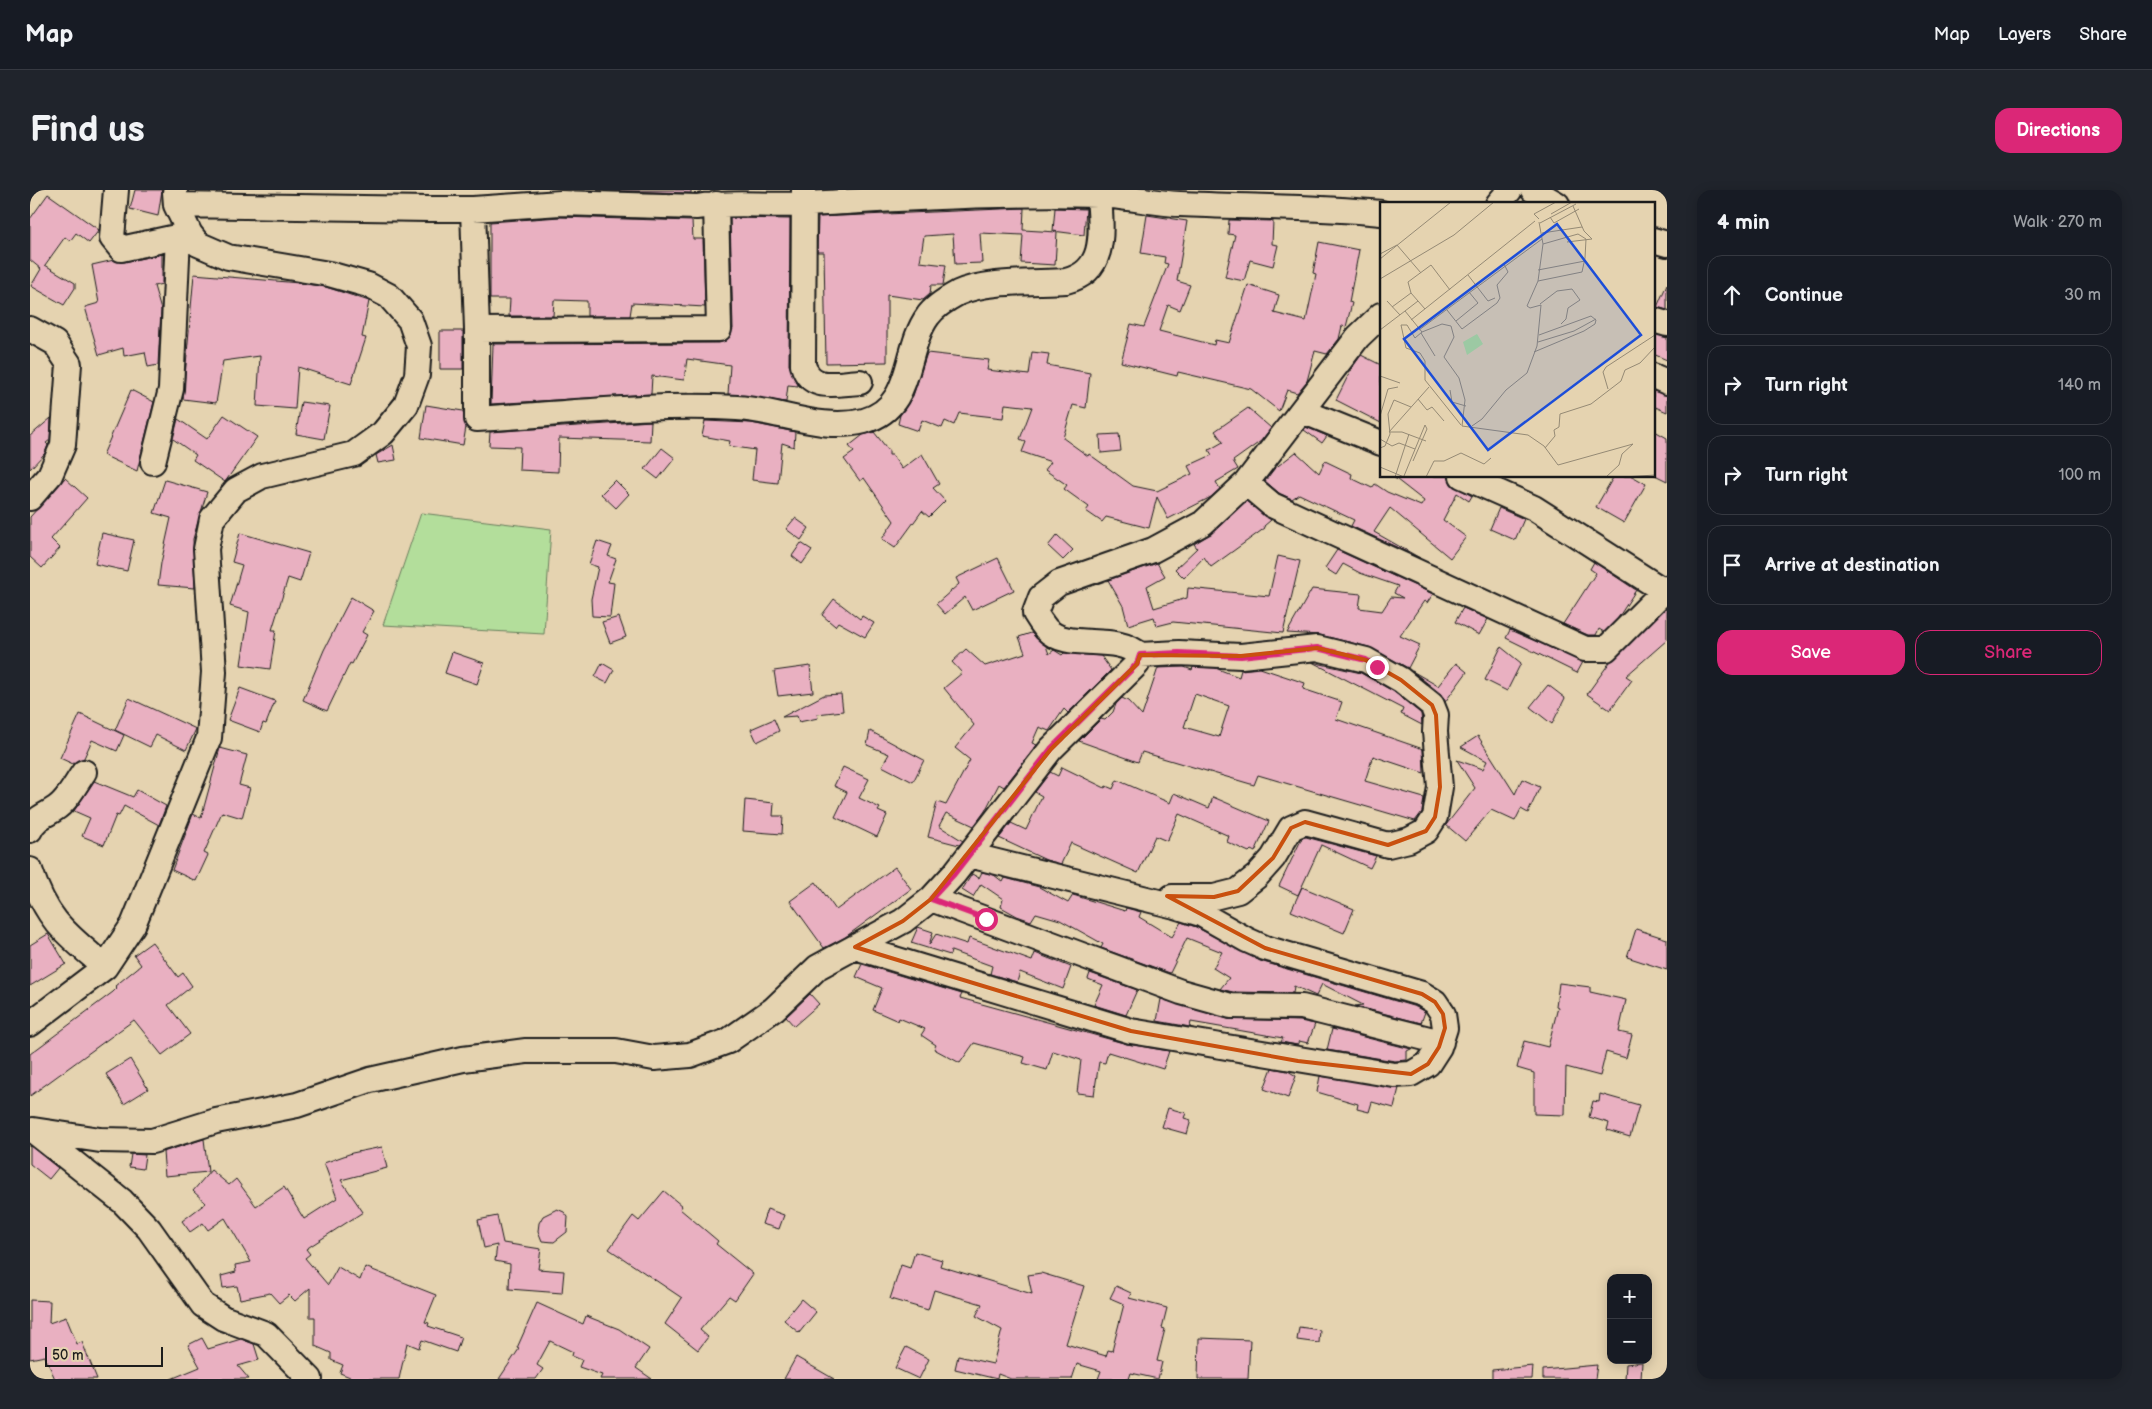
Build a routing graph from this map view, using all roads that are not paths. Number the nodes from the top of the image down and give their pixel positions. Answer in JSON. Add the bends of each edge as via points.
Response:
{"nodes":[{"id":1,"x":116,"y":190,"type":"edge"},
{"id":2,"x":1510,"y":190,"type":"edge"},
{"id":3,"x":1533,"y":190,"type":"edge"},
{"id":4,"x":1099,"y":195,"type":"junction"},
{"id":5,"x":176,"y":197,"type":"edge"},
{"id":6,"x":560,"y":197,"type":"edge"},
{"id":7,"x":804,"y":197,"type":"edge"},
{"id":8,"x":1500,"y":202,"type":"edge"},
{"id":9,"x":1553,"y":202,"type":"edge"},
{"id":10,"x":716,"y":204,"type":"junction"},
{"id":11,"x":473,"y":209,"type":"junction"},
{"id":12,"x":1380,"y":213,"type":"edge"},
{"id":13,"x":184,"y":235,"type":"junction"},
{"id":14,"x":1654,"y":240,"type":"edge"},
{"id":15,"x":1667,"y":244,"type":"edge"},
{"id":16,"x":1380,"y":315,"type":"edge"},
{"id":17,"x":1654,"y":320,"type":"edge"},
{"id":18,"x":1667,"y":324,"type":"edge"},
{"id":19,"x":30,"y":329,"type":"edge"},
{"id":20,"x":477,"y":330,"type":"junction"},
{"id":21,"x":1654,"y":376,"type":"edge"},
{"id":22,"x":860,"y":382,"type":"dead end"},
{"id":23,"x":1667,"y":382,"type":"edge"},
{"id":24,"x":1302,"y":411,"type":"junction"},
{"id":25,"x":1380,"y":443,"type":"edge"},
{"id":26,"x":152,"y":462,"type":"dead end"},
{"id":27,"x":1466,"y":478,"type":"edge"},
{"id":28,"x":1246,"y":483,"type":"junction"},
{"id":29,"x":30,"y":498,"type":"edge"},
{"id":30,"x":1665,"y":590,"type":"edge"},
{"id":31,"x":1140,"y":655,"type":"junction"},
{"id":32,"x":84,"y":772,"type":"dead end"},
{"id":33,"x":30,"y":830,"type":"edge"},
{"id":34,"x":969,"y":855,"type":"junction"},
{"id":35,"x":30,"y":870,"type":"edge"},
{"id":36,"x":931,"y":899,"type":"junction"},
{"id":37,"x":1149,"y":899,"type":"junction"},
{"id":38,"x":855,"y":947,"type":"junction"},
{"id":39,"x":105,"y":968,"type":"junction"},
{"id":40,"x":30,"y":1024,"type":"edge"},
{"id":41,"x":1441,"y":1042,"type":"junction"},
{"id":42,"x":31,"y":1129,"type":"edge"},
{"id":43,"x":310,"y":1379,"type":"edge"}],
"edges":[{"from":1,"to":13,"type":"street","via":[[112,238],[121,249]]},
{"from":2,"to":8,"type":"street"},
{"from":3,"to":9,"type":"street"},
{"from":4,"to":7,"type":"street"},
{"from":4,"to":12,"type":"street","via":[[1178,204]]},
{"from":4,"to":20,"type":"street","via":[[1102,238],[1095,260],[1087,271],[1066,282],[986,286],[959,292],[941,303],[927,316],[898,396],[883,411],[865,420],[845,424],[814,422],[739,408],[683,407],[477,419]]},
{"from":5,"to":11,"type":"street"},
{"from":5,"to":13,"type":"street"},
{"from":6,"to":10,"type":"street","via":[[697,207]]},
{"from":6,"to":11,"type":"street"},
{"from":7,"to":10,"type":"street"},
{"from":7,"to":22,"type":"street","via":[[803,365],[806,376],[818,384]]},
{"from":10,"to":20,"type":"street","via":[[719,329]]},
{"from":11,"to":20,"type":"street"},
{"from":13,"to":26,"type":"street","via":[[171,388]]},
{"from":13,"to":39,"type":"street","via":[[228,257],[329,274],[368,285],[389,296],[410,320],[419,346],[417,375],[406,405],[383,433],[354,454],[262,476],[236,490],[212,518],[206,549],[214,672],[209,738],[133,925]]},
{"from":14,"to":15,"type":"street"},
{"from":16,"to":24,"type":"street","via":[[1358,337]]},
{"from":17,"to":18,"type":"street"},
{"from":19,"to":29,"type":"street","via":[[55,343],[69,364],[63,445],[50,475]]},
{"from":21,"to":23,"type":"street"},
{"from":24,"to":25,"type":"street"},
{"from":24,"to":28,"type":"street"},
{"from":27,"to":30,"type":"street","via":[[1534,508]]},
{"from":28,"to":30,"type":"street","via":[[1272,505],[1586,649],[1606,649]]},
{"from":28,"to":31,"type":"street","via":[[1203,523],[1153,550],[1059,584],[1040,597],[1035,613],[1047,630],[1064,639],[1120,644]]},
{"from":31,"to":34,"type":"street","via":[[1137,664],[1051,749]]},
{"from":31,"to":37,"type":"street","via":[[1241,656],[1317,648],[1366,660],[1401,680],[1432,704],[1436,715],[1440,787],[1436,817],[1426,831],[1408,840],[1388,845],[1304,822],[1291,828],[1273,858],[1238,891],[1214,897]]},
{"from":32,"to":33,"type":"street","via":[[63,804],[41,816]]},
{"from":34,"to":36,"type":"street"},
{"from":34,"to":37,"type":"street"},
{"from":35,"to":39,"type":"street","via":[[47,912],[62,930]]},
{"from":36,"to":38,"type":"street","via":[[903,921]]},
{"from":36,"to":41,"type":"street","via":[[1181,992],[1231,1006],[1302,1008]]},
{"from":37,"to":41,"type":"street","via":[[1201,914],[1265,948],[1422,994],[1435,1002],[1443,1014],[1445,1028]]},
{"from":38,"to":41,"type":"street","via":[[1131,1031],[1298,1061],[1394,1075],[1411,1074],[1428,1064]]},
{"from":38,"to":42,"type":"street","via":[[818,968],[774,1009],[728,1041],[690,1055],[654,1058],[616,1051],[526,1052],[464,1059],[370,1080],[297,1105],[216,1121],[152,1141],[100,1140]]},
{"from":39,"to":40,"type":"street"},
{"from":42,"to":43,"type":"street","via":[[122,1202],[149,1229],[203,1305],[223,1318],[266,1334]]}]}
